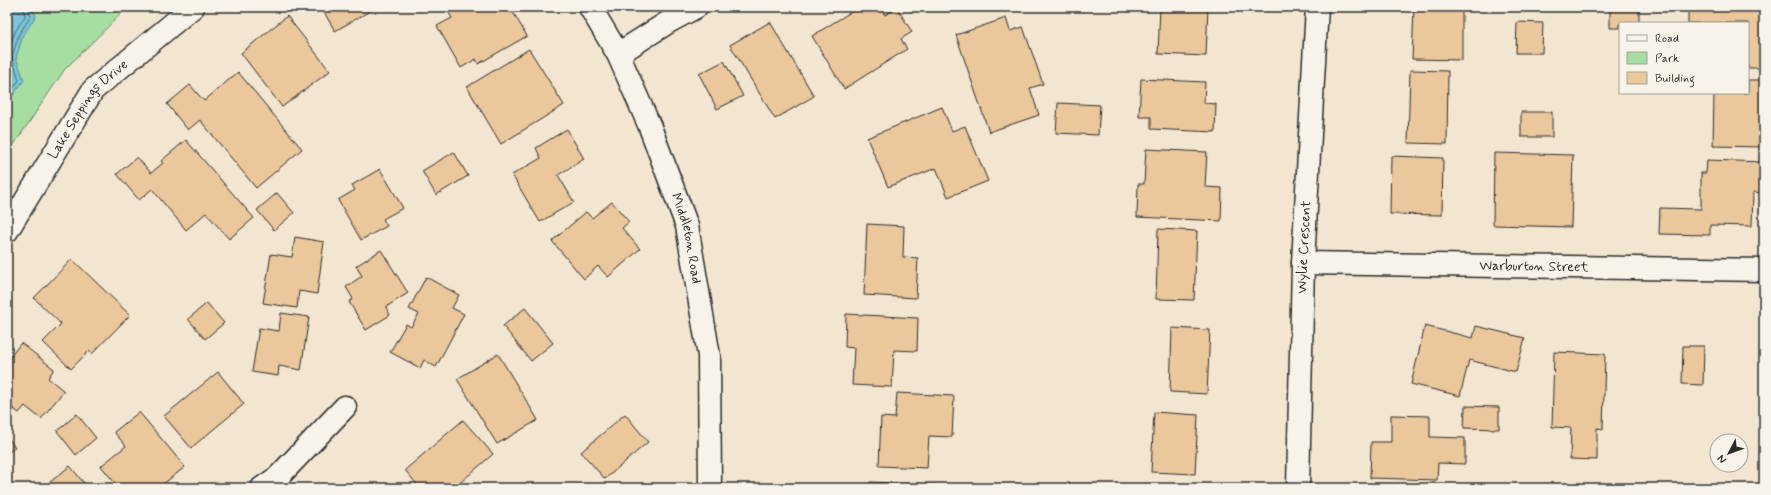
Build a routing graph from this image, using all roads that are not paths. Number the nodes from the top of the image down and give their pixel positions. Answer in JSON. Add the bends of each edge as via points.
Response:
{"nodes":[{"id":1,"x":193,"y":7,"type":"edge"},
{"id":2,"x":590,"y":7,"type":"edge"},
{"id":3,"x":696,"y":7,"type":"edge"},
{"id":4,"x":1317,"y":7,"type":"edge"},
{"id":5,"x":618,"y":54,"type":"junction"},
{"id":6,"x":7,"y":231,"type":"edge"},
{"id":7,"x":1303,"y":263,"type":"junction"},
{"id":8,"x":1764,"y":270,"type":"edge"},
{"id":9,"x":345,"y":407,"type":"dead end"},
{"id":10,"x":262,"y":488,"type":"edge"},
{"id":11,"x":710,"y":488,"type":"edge"},
{"id":12,"x":1298,"y":488,"type":"edge"}],
"edges":[{"from":1,"to":6,"type":"street","name":"Lake Seppings Drive","via":[[93,90]]},
{"from":2,"to":5,"type":"street","name":"Middleton Road"},
{"from":3,"to":5,"type":"street"},
{"from":4,"to":7,"type":"street","name":"Wylie Crescent"},
{"from":5,"to":11,"type":"street","name":"Middleton Road","via":[[650,127],[687,226],[709,356]]},
{"from":7,"to":8,"type":"street","name":"Warburton Street"},
{"from":7,"to":12,"type":"street","name":"Wylie Crescent"},
{"from":9,"to":10,"type":"street","via":[[278,477]]}]}
